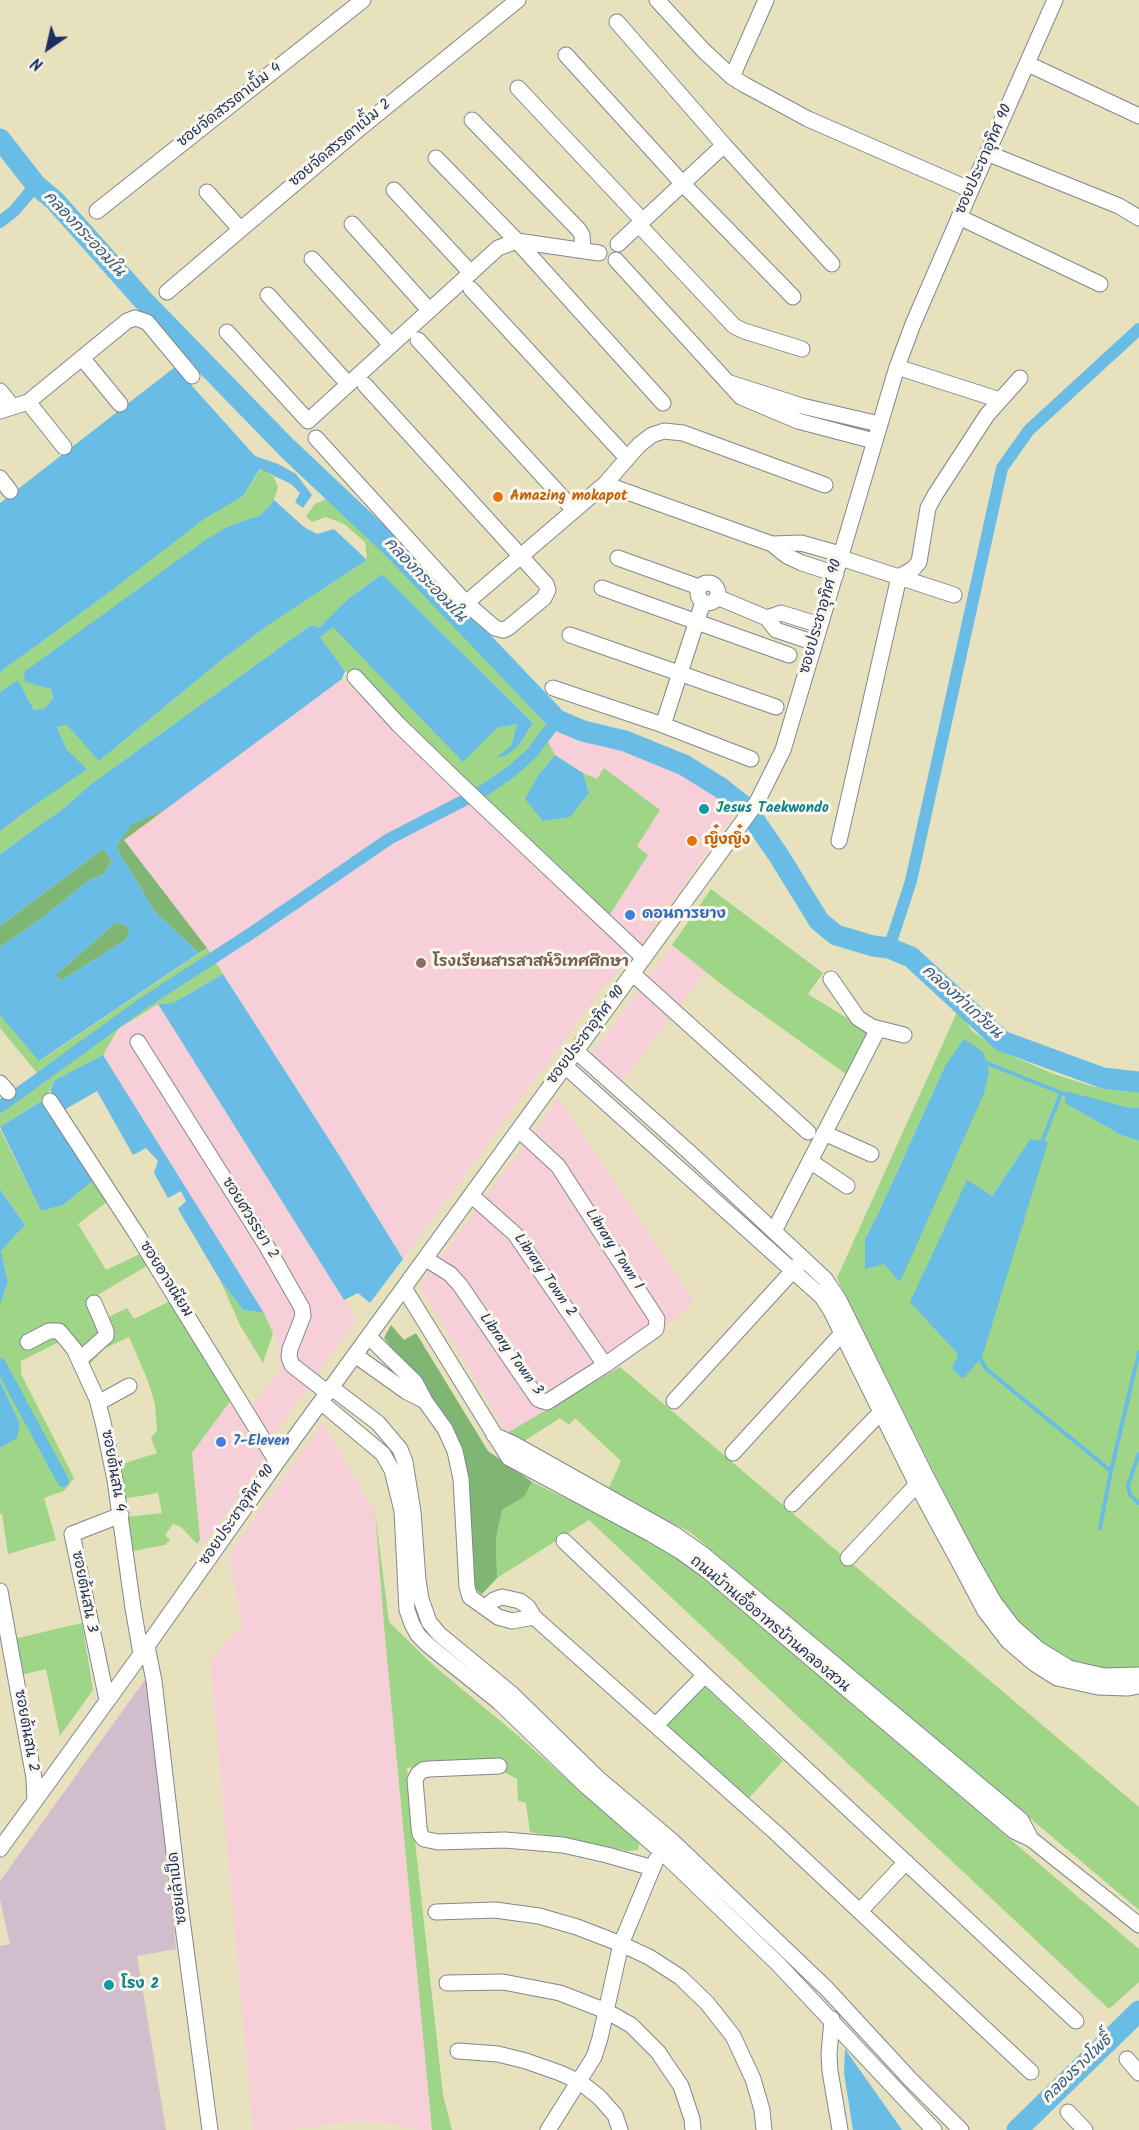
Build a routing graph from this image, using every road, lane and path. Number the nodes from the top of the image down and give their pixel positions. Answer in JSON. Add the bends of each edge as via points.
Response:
{"nodes":[{"id":1,"x":363,"y":0,"type":"edge"},
{"id":2,"x":518,"y":0,"type":"edge"},
{"id":3,"x":766,"y":0,"type":"edge"},
{"id":4,"x":1055,"y":0,"type":"edge"},
{"id":5,"x":662,"y":2,"type":"edge"},
{"id":6,"x":617,"y":22,"type":"dead end"},
{"id":7,"x":566,"y":55,"type":"dead end"},
{"id":8,"x":1028,"y":64,"type":"junction"},
{"id":9,"x":732,"y":77,"type":"junction"},
{"id":10,"x":518,"y":88,"type":"dead end"},
{"id":11,"x":1139,"y":116,"type":"edge"},
{"id":12,"x":472,"y":120,"type":"dead end"},
{"id":13,"x":724,"y":145,"type":"junction"},
{"id":14,"x":987,"y":153,"type":"junction"},
{"id":15,"x":436,"y":158,"type":"dead end"},
{"id":16,"x":683,"y":184,"type":"junction"},
{"id":17,"x":394,"y":190,"type":"dead end"},
{"id":18,"x":971,"y":190,"type":"junction"},
{"id":19,"x":207,"y":192,"type":"dead end"},
{"id":20,"x":97,"y":211,"type":"dead end"},
{"id":21,"x":959,"y":217,"type":"junction"},
{"id":22,"x":1139,"y":218,"type":"edge"},
{"id":23,"x":641,"y":223,"type":"junction"},
{"id":24,"x":352,"y":224,"type":"dead end"},
{"id":25,"x":240,"y":230,"type":"junction"},
{"id":26,"x":517,"y":241,"type":"junction"},
{"id":27,"x":618,"y":244,"type":"junction"},
{"id":28,"x":591,"y":251,"type":"junction"},
{"id":29,"x":312,"y":259,"type":"dead end"},
{"id":30,"x":616,"y":260,"type":"junction"},
{"id":31,"x":832,"y":264,"type":"dead end"},
{"id":32,"x":471,"y":273,"type":"junction"},
{"id":33,"x":1100,"y":284,"type":"dead end"},
{"id":34,"x":471,"y":289,"type":"dead end"},
{"id":35,"x":167,"y":292,"type":"dead end"},
{"id":36,"x":268,"y":296,"type":"dead end"},
{"id":37,"x":793,"y":297,"type":"dead end"},
{"id":38,"x":429,"y":310,"type":"junction"},
{"id":39,"x":227,"y":332,"type":"dead end"},
{"id":40,"x":418,"y":340,"type":"dead end"},
{"id":41,"x":391,"y":345,"type":"junction"},
{"id":42,"x":802,"y":349,"type":"dead end"},
{"id":43,"x":83,"y":359,"type":"junction"},
{"id":44,"x":897,"y":367,"type":"junction"},
{"id":45,"x":192,"y":376,"type":"dead end"},
{"id":46,"x":1020,"y":378,"type":"dead end"},
{"id":47,"x":348,"y":384,"type":"junction"},
{"id":48,"x":365,"y":385,"type":"dead end"},
{"id":49,"x":0,"y":390,"type":"edge"},
{"id":50,"x":1000,"y":400,"type":"junction"},
{"id":51,"x":663,"y":403,"type":"dead end"},
{"id":52,"x":120,"y":404,"type":"dead end"},
{"id":53,"x":14,"y":406,"type":"edge"},
{"id":54,"x":800,"y":413,"type":"junction"},
{"id":55,"x":879,"y":424,"type":"junction"},
{"id":56,"x":316,"y":438,"type":"dead end"},
{"id":57,"x":874,"y":441,"type":"junction"},
{"id":58,"x":64,"y":447,"type":"dead end"},
{"id":59,"x":627,"y":458,"type":"junction"},
{"id":60,"x":0,"y":478,"type":"edge"},
{"id":61,"x":605,"y":484,"type":"junction"},
{"id":62,"x":825,"y":485,"type":"dead end"},
{"id":63,"x":10,"y":491,"type":"dead end"},
{"id":64,"x":573,"y":509,"type":"junction"},
{"id":65,"x":772,"y":544,"type":"junction"},
{"id":66,"x":521,"y":555,"type":"junction"},
{"id":67,"x":840,"y":556,"type":"junction"},
{"id":68,"x":618,"y":558,"type":"dead end"},
{"id":69,"x":836,"y":574,"type":"junction"},
{"id":70,"x":899,"y":577,"type":"junction"},
{"id":71,"x":602,"y":588,"type":"dead end"},
{"id":72,"x":706,"y":595,"type":"junction"},
{"id":73,"x":954,"y":595,"type":"dead end"},
{"id":74,"x":466,"y":603,"type":"junction"},
{"id":75,"x":767,"y":618,"type":"junction"},
{"id":76,"x":698,"y":621,"type":"junction"},
{"id":77,"x":820,"y":625,"type":"junction"},
{"id":78,"x":570,"y":635,"type":"dead end"},
{"id":79,"x":815,"y":643,"type":"junction"},
{"id":80,"x":789,"y":655,"type":"dead end"},
{"id":81,"x":680,"y":673,"type":"junction"},
{"id":82,"x":355,"y":677,"type":"dead end"},
{"id":83,"x":553,"y":688,"type":"dead end"},
{"id":84,"x":776,"y":707,"type":"dead end"},
{"id":85,"x":663,"y":725,"type":"junction"},
{"id":86,"x":751,"y":759,"type":"dead end"},
{"id":87,"x":839,"y":841,"type":"dead end"},
{"id":88,"x":645,"y":958,"type":"junction"},
{"id":89,"x":633,"y":974,"type":"junction"},
{"id":90,"x":831,"y":979,"type":"dead end"},
{"id":91,"x":878,"y":1029,"type":"junction"},
{"id":92,"x":904,"y":1035,"type":"dead end"},
{"id":93,"x":138,"y":1042,"type":"dead end"},
{"id":94,"x":576,"y":1051,"type":"junction"},
{"id":95,"x":565,"y":1066,"type":"junction"},
{"id":96,"x":50,"y":1101,"type":"dead end"},
{"id":97,"x":519,"y":1130,"type":"junction"},
{"id":98,"x":808,"y":1132,"type":"dead end"},
{"id":99,"x":824,"y":1133,"type":"junction"},
{"id":100,"x":688,"y":1151,"type":"junction"},
{"id":101,"x":871,"y":1154,"type":"dead end"},
{"id":102,"x":810,"y":1161,"type":"junction"},
{"id":103,"x":675,"y":1164,"type":"junction"},
{"id":104,"x":848,"y":1186,"type":"dead end"},
{"id":105,"x":472,"y":1196,"type":"junction"},
{"id":106,"x":774,"y":1231,"type":"junction"},
{"id":107,"x":426,"y":1259,"type":"junction"},
{"id":108,"x":798,"y":1265,"type":"junction"},
{"id":109,"x":404,"y":1288,"type":"junction"},
{"id":110,"x":94,"y":1303,"type":"dead end"},
{"id":111,"x":846,"y":1330,"type":"junction"},
{"id":112,"x":369,"y":1337,"type":"junction"},
{"id":113,"x":28,"y":1342,"type":"dead end"},
{"id":114,"x":355,"y":1355,"type":"junction"},
{"id":115,"x":79,"y":1360,"type":"junction"},
{"id":116,"x":605,"y":1365,"type":"junction"},
{"id":117,"x":129,"y":1386,"type":"dead end"},
{"id":118,"x":327,"y":1394,"type":"junction"},
{"id":119,"x":425,"y":1401,"type":"junction"},
{"id":120,"x":674,"y":1401,"type":"dead end"},
{"id":121,"x":98,"y":1403,"type":"junction"},
{"id":122,"x":886,"y":1409,"type":"junction"},
{"id":123,"x":733,"y":1453,"type":"dead end"},
{"id":124,"x":277,"y":1462,"type":"junction"},
{"id":125,"x":921,"y":1480,"type":"junction"},
{"id":126,"x":792,"y":1504,"type":"dead end"},
{"id":127,"x":121,"y":1515,"type":"junction"},
{"id":128,"x":564,"y":1541,"type":"dead end"},
{"id":129,"x":848,"y":1558,"type":"dead end"},
{"id":130,"x":0,"y":1591,"type":"edge"},
{"id":131,"x":486,"y":1607,"type":"junction"},
{"id":132,"x":534,"y":1617,"type":"junction"},
{"id":133,"x":144,"y":1650,"type":"junction"},
{"id":134,"x":476,"y":1662,"type":"junction"},
{"id":135,"x":465,"y":1675,"type":"junction"},
{"id":136,"x":705,"y":1675,"type":"junction"},
{"id":137,"x":1133,"y":1681,"type":"edge"},
{"id":138,"x":107,"y":1700,"type":"junction"},
{"id":139,"x":656,"y":1725,"type":"junction"},
{"id":140,"x":499,"y":1766,"type":"dead end"},
{"id":141,"x":35,"y":1800,"type":"junction"},
{"id":142,"x":666,"y":1845,"type":"junction"},
{"id":143,"x":0,"y":1849,"type":"edge"},
{"id":144,"x":906,"y":1862,"type":"junction"},
{"id":145,"x":652,"y":1868,"type":"junction"},
{"id":146,"x":860,"y":1911,"type":"junction"},
{"id":147,"x":436,"y":1912,"type":"dead end"},
{"id":148,"x":1139,"y":1925,"type":"edge"},
{"id":149,"x":621,"y":1944,"type":"junction"},
{"id":150,"x":447,"y":1983,"type":"dead end"},
{"id":151,"x":606,"y":2012,"type":"junction"},
{"id":152,"x":832,"y":2019,"type":"junction"},
{"id":153,"x":1076,"y":2021,"type":"dead end"},
{"id":154,"x":458,"y":2051,"type":"dead end"},
{"id":155,"x":1126,"y":2059,"type":"dead end"},
{"id":156,"x":1031,"y":2072,"type":"dead end"},
{"id":157,"x":1139,"y":2073,"type":"edge"},
{"id":158,"x":580,"y":2082,"type":"junction"},
{"id":159,"x":1068,"y":2112,"type":"dead end"},
{"id":160,"x":959,"y":2128,"type":"edge"},
{"id":161,"x":210,"y":2130,"type":"edge"},
{"id":162,"x":548,"y":2130,"type":"edge"},
{"id":163,"x":620,"y":2130,"type":"edge"},
{"id":164,"x":693,"y":2130,"type":"edge"},
{"id":165,"x":764,"y":2130,"type":"edge"},
{"id":166,"x":840,"y":2130,"type":"edge"},
{"id":167,"x":934,"y":2130,"type":"edge"},
{"id":168,"x":1085,"y":2130,"type":"edge"}],
"edges":[{"from":1,"to":20,"type":"street","name":"ซอยจัดสรรตาเบิ้ม 4"},
{"from":2,"to":25,"type":"street","name":"ซอยจัดสรรตาเบิ้ม 2"},
{"from":3,"to":9,"type":"street"},
{"from":4,"to":8,"type":"street","name":"ซอยประชาอุทิศ 90"},
{"from":5,"to":9,"type":"street"},
{"from":6,"to":13,"type":"street"},
{"from":7,"to":16,"type":"street"},
{"from":8,"to":11,"type":"street"},
{"from":8,"to":14,"type":"street","name":"ซอยประชาอุทิศ 90"},
{"from":9,"to":18,"type":"street","via":[[808,119]]},
{"from":10,"to":23,"type":"street"},
{"from":12,"to":28,"type":"street","via":[[579,230]]},
{"from":13,"to":16,"type":"street"},
{"from":13,"to":31,"type":"street"},
{"from":14,"to":18,"type":"street","name":"ซอยประชาอุทิศ 90"},
{"from":14,"to":22,"type":"street","via":[[1119,206]]},
{"from":15,"to":26,"type":"street"},
{"from":16,"to":23,"type":"street"},
{"from":16,"to":37,"type":"street"},
{"from":17,"to":32,"type":"street"},
{"from":18,"to":21,"type":"street","name":"ซอยประชาอุทิศ 90"},
{"from":19,"to":25,"type":"street"},
{"from":21,"to":33,"type":"street"},
{"from":21,"to":44,"type":"street","name":"ซอยประชาอุทิศ 90"},
{"from":23,"to":27,"type":"street"},
{"from":23,"to":42,"type":"street","via":[[734,326]]},
{"from":24,"to":38,"type":"street"},
{"from":25,"to":35,"type":"street","name":"ซอยจัดสรรตาเบิ้ม 2"},
{"from":26,"to":28,"type":"street"},
{"from":26,"to":32,"type":"street","via":[[498,248]]},
{"from":26,"to":51,"type":"street"},
{"from":27,"to":28,"type":"street","via":[[606,242]]},
{"from":27,"to":30,"type":"street","via":[[621,253]]},
{"from":28,"to":30,"type":"street","via":[[608,262]]},
{"from":29,"to":41,"type":"street"},
{"from":30,"to":54,"type":"street","via":[[741,397]]},
{"from":32,"to":38,"type":"street"},
{"from":34,"to":59,"type":"street"},
{"from":36,"to":47,"type":"street"},
{"from":38,"to":41,"type":"street"},
{"from":39,"to":47,"type":"street","via":[[308,421]]},
{"from":40,"to":64,"type":"street"},
{"from":41,"to":47,"type":"street"},
{"from":43,"to":45,"type":"street","via":[[135,318],[147,322]]},
{"from":43,"to":52,"type":"street"},
{"from":43,"to":53,"type":"street"},
{"from":44,"to":50,"type":"street"},
{"from":44,"to":55,"type":"street","name":"ซอยประชาอุทิศ 90"},
{"from":46,"to":50,"type":"street"},
{"from":48,"to":66,"type":"street"},
{"from":49,"to":53,"type":"street"},
{"from":50,"to":70,"type":"street","via":[[928,508],[919,562]]},
{"from":53,"to":58,"type":"street"},
{"from":54,"to":55,"type":"street"},
{"from":54,"to":57,"type":"street"},
{"from":55,"to":57,"type":"street","name":"ซอยประชาอุทิศ 90"},
{"from":56,"to":74,"type":"street"},
{"from":57,"to":67,"type":"street","name":"ซอยประชาอุทิศ 90"},
{"from":59,"to":61,"type":"street"},
{"from":59,"to":62,"type":"street","via":[[652,435],[664,430],[683,433]]},
{"from":60,"to":63,"type":"street"},
{"from":61,"to":64,"type":"street"},
{"from":61,"to":65,"type":"street"},
{"from":64,"to":66,"type":"street"},
{"from":65,"to":67,"type":"street","via":[[801,543]]},
{"from":65,"to":69,"type":"street","via":[[787,556]]},
{"from":66,"to":74,"type":"street"},
{"from":66,"to":74,"type":"street","via":[[546,584],[544,598],[503,630],[488,623]]},
{"from":67,"to":69,"type":"street","name":"ซอยประชาอุทิศ 90"},
{"from":67,"to":70,"type":"street"},
{"from":68,"to":72,"type":"street"},
{"from":69,"to":77,"type":"street","name":"ซอยประชาอุทิศ 90"},
{"from":70,"to":73,"type":"street"},
{"from":70,"to":87,"type":"street"},
{"from":71,"to":76,"type":"street"},
{"from":72,"to":75,"type":"street"},
{"from":72,"to":76,"type":"street"},
{"from":75,"to":77,"type":"street","via":[[781,613]]},
{"from":75,"to":79,"type":"street","via":[[776,630]]},
{"from":76,"to":80,"type":"street"},
{"from":76,"to":81,"type":"street"},
{"from":77,"to":79,"type":"street","name":"ซอยประชาอุทิศ 90"},
{"from":78,"to":81,"type":"street"},
{"from":79,"to":88,"type":"street","name":"ซอยประชาอุทิศ 90","via":[[783,750],[757,802]]},
{"from":81,"to":84,"type":"street"},
{"from":81,"to":85,"type":"street"},
{"from":82,"to":88,"type":"street","via":[[399,725]]},
{"from":83,"to":85,"type":"street"},
{"from":85,"to":86,"type":"street"},
{"from":88,"to":89,"type":"street","name":"ซอยประชาอุทิศ 90"},
{"from":89,"to":94,"type":"street","name":"ซอยประชาอุทิศ 90"},
{"from":89,"to":98,"type":"street"},
{"from":90,"to":91,"type":"street","via":[[858,1018]]},
{"from":91,"to":92,"type":"street"},
{"from":91,"to":99,"type":"street"},
{"from":93,"to":118,"type":"street","name":"ซอยศวรรยา 2","via":[[302,1308],[303,1316],[289,1356],[292,1365]]},
{"from":94,"to":95,"type":"street","name":"ซอยประชาอุทิศ 90"},
{"from":94,"to":100,"type":"street"},
{"from":95,"to":97,"type":"street","name":"ซอยประชาอุทิศ 90"},
{"from":95,"to":103,"type":"street"},
{"from":96,"to":124,"type":"street","name":"ซอยอาจเนียม"},
{"from":97,"to":105,"type":"street","name":"ซอยประชาอุทิศ 90"},
{"from":97,"to":116,"type":"street","name":"Library Town 1","via":[[558,1166],[657,1319],[656,1329]]},
{"from":99,"to":101,"type":"street"},
{"from":99,"to":102,"type":"street"},
{"from":100,"to":103,"type":"street"},
{"from":100,"to":106,"type":"street"},
{"from":102,"to":104,"type":"street"},
{"from":102,"to":106,"type":"street"},
{"from":103,"to":108,"type":"street"},
{"from":105,"to":107,"type":"street","name":"ซอยประชาอุทิศ 90"},
{"from":105,"to":116,"type":"street","name":"Library Town 2","via":[[515,1234]]},
{"from":106,"to":108,"type":"street"},
{"from":107,"to":109,"type":"street","name":"ซอยประชาอุทิศ 90"},
{"from":107,"to":116,"type":"street","name":"Library Town 3","via":[[460,1285],[540,1400],[547,1401]]},
{"from":108,"to":111,"type":"street"},
{"from":108,"to":120,"type":"street"},
{"from":109,"to":112,"type":"street","name":"ซอยประชาอุทิศ 90"},
{"from":109,"to":148,"type":"street","name":"ถนนบ้านเอื้ออาทรบ้านคลองสวน","via":[[494,1435],[674,1534],[867,1699],[1021,1820],[1031,1839]]},
{"from":110,"to":115,"type":"street","via":[[106,1336]]},
{"from":111,"to":122,"type":"street"},
{"from":111,"to":123,"type":"street"},
{"from":112,"to":114,"type":"street","name":"ซอยประชาอุทิศ 90"},
{"from":112,"to":119,"type":"street","via":[[416,1382]]},
{"from":113,"to":115,"type":"street","name":"ซอยต้นสน 4","via":[[49,1331],[59,1331]]},
{"from":114,"to":118,"type":"street","name":"ซอยประชาอุทิศ 90"},
{"from":114,"to":119,"type":"street"},
{"from":115,"to":121,"type":"street","name":"ซอยต้นสน 4"},
{"from":117,"to":121,"type":"street"},
{"from":118,"to":124,"type":"street","name":"ซอยประชาอุทิศ 90"},
{"from":118,"to":134,"type":"street","via":[[375,1420],[400,1449],[410,1483],[418,1580],[425,1613],[439,1634]]},
{"from":118,"to":135,"type":"street","via":[[383,1454],[392,1470],[402,1511],[405,1590],[411,1624],[428,1645]]},
{"from":119,"to":131,"type":"street","via":[[455,1451],[461,1479],[467,1587],[470,1597]]},
{"from":121,"to":127,"type":"street","name":"ซอยต้นสน 4"},
{"from":122,"to":125,"type":"street"},
{"from":122,"to":126,"type":"street"},
{"from":124,"to":133,"type":"street","name":"ซอยประชาอุทิศ 90"},
{"from":125,"to":129,"type":"street"},
{"from":125,"to":137,"type":"street","via":[[985,1611],[1008,1641],[1057,1678],[1098,1687]]},
{"from":127,"to":133,"type":"street","name":"ซอยต้นสน 4"},
{"from":127,"to":138,"type":"street","name":"ซอยต้นสน 3","via":[[72,1534]]},
{"from":128,"to":136,"type":"street"},
{"from":130,"to":141,"type":"street","name":"ซอยต้นสน 2"},
{"from":131,"to":132,"type":"street","via":[[512,1622]]},
{"from":131,"to":132,"type":"street","via":[[502,1597],[520,1601]]},
{"from":132,"to":139,"type":"street"},
{"from":133,"to":138,"type":"street","name":"ซอยประชาอุทิศ 90"},
{"from":133,"to":161,"type":"street","name":"ซอยเล้าเป็ด","via":[[154,1681]]},
{"from":134,"to":135,"type":"street"},
{"from":134,"to":142,"type":"street"},
{"from":135,"to":142,"type":"street","via":[[499,1702],[585,1785]]},
{"from":136,"to":139,"type":"street"},
{"from":136,"to":144,"type":"street"},
{"from":138,"to":141,"type":"street","name":"ซอยประชาอุทิศ 90"},
{"from":139,"to":146,"type":"street"},
{"from":140,"to":145,"type":"street","via":[[429,1769],[418,1774],[415,1780],[419,1827],[424,1839],[563,1845]]},
{"from":141,"to":143,"type":"street","name":"ซอยประชาอุทิศ 90"},
{"from":142,"to":145,"type":"street"},
{"from":142,"to":152,"type":"street"},
{"from":142,"to":160,"type":"street","via":[[827,1989]]},
{"from":144,"to":146,"type":"street"},
{"from":144,"to":153,"type":"street"},
{"from":145,"to":149,"type":"street"},
{"from":146,"to":156,"type":"street"},
{"from":147,"to":149,"type":"street","via":[[495,1910],[539,1916]]},
{"from":149,"to":151,"type":"street"},
{"from":149,"to":165,"type":"street","via":[[680,1977],[707,2002],[733,2037],[753,2079]]},
{"from":150,"to":151,"type":"street","via":[[503,1983],[560,1993]]},
{"from":151,"to":158,"type":"street","via":[[594,2057]]},
{"from":151,"to":164,"type":"street","via":[[631,2025],[658,2052],[681,2086]]},
{"from":152,"to":166,"type":"street","via":[[830,2071]]},
{"from":152,"to":167,"type":"street"},
{"from":154,"to":158,"type":"street","via":[[526,2061]]},
{"from":155,"to":157,"type":"street"},
{"from":158,"to":162,"type":"street"},
{"from":158,"to":163,"type":"street","via":[[615,2115]]},
{"from":159,"to":168,"type":"street"}]}
